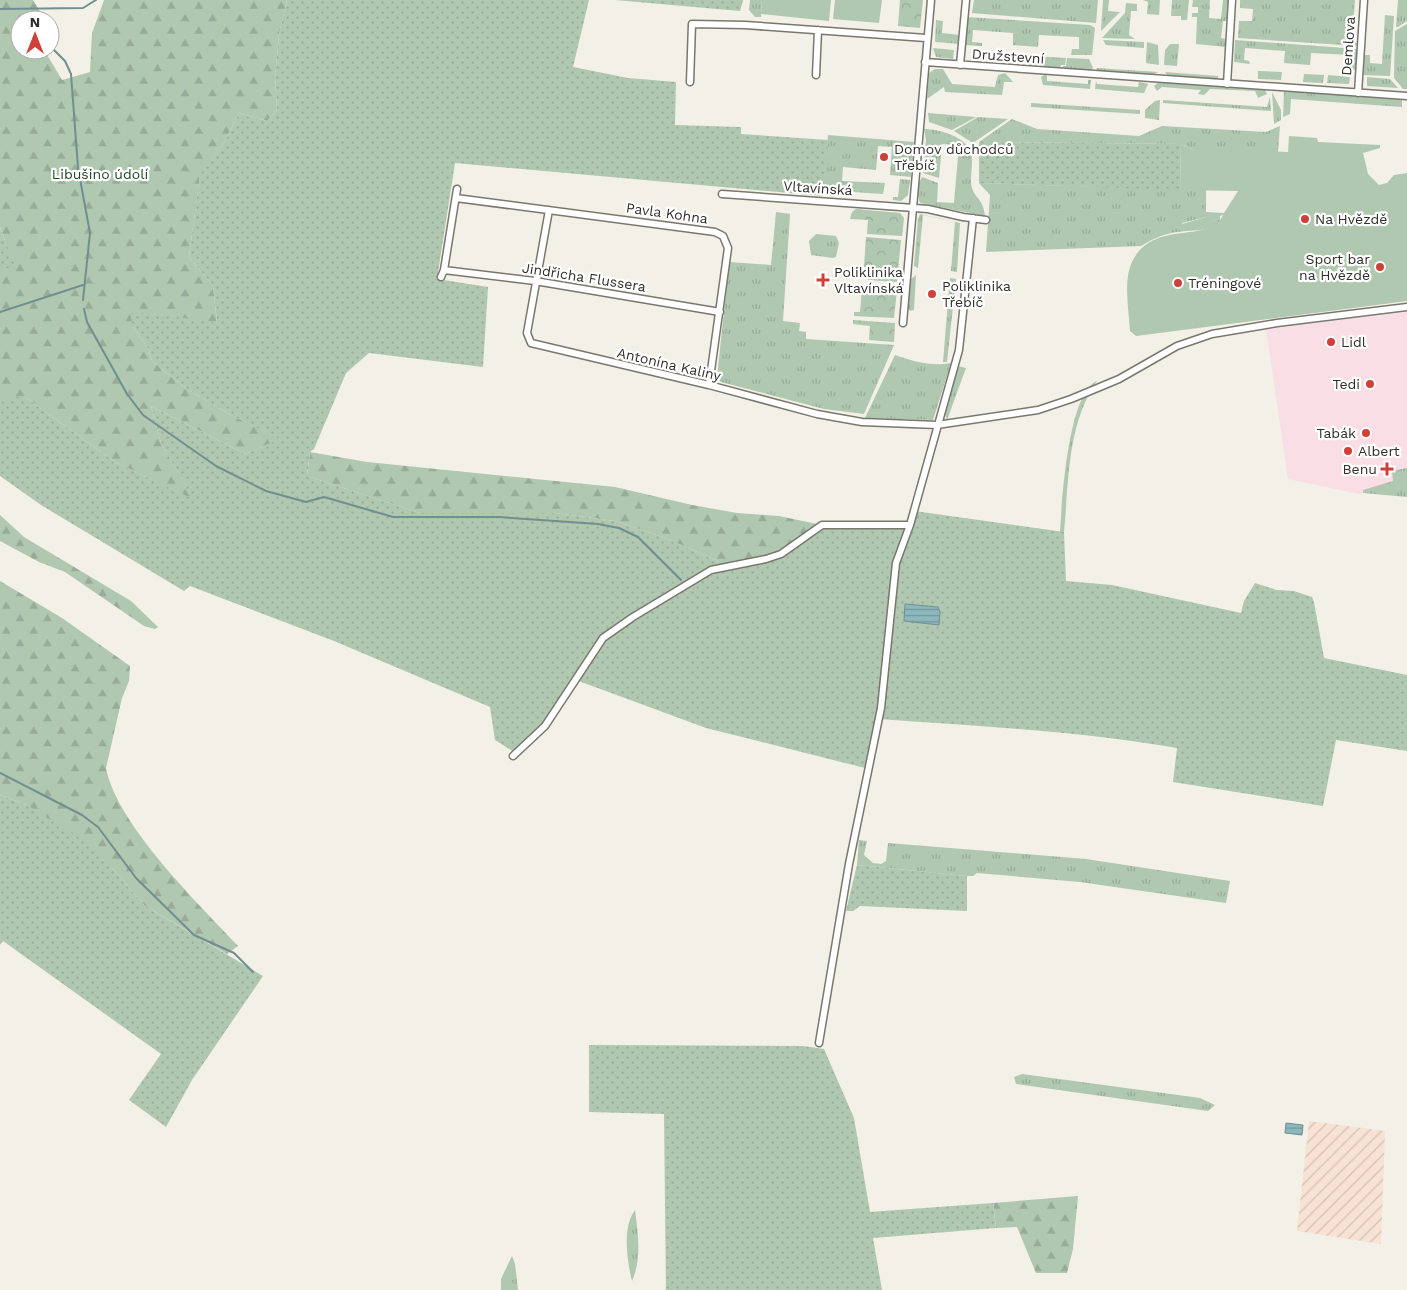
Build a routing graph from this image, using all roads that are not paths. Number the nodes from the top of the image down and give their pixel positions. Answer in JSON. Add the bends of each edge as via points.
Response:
{"nodes":[{"id":1,"x":930,"y":0,"type":"edge"},
{"id":2,"x":966,"y":0,"type":"edge"},
{"id":3,"x":1232,"y":0,"type":"edge"},
{"id":4,"x":1364,"y":0,"type":"edge"},
{"id":5,"x":818,"y":30,"type":"junction"},
{"id":6,"x":926,"y":38,"type":"junction"},
{"id":7,"x":925,"y":62,"type":"junction"},
{"id":8,"x":960,"y":65,"type":"junction"},
{"id":9,"x":816,"y":75,"type":"dead end"},
{"id":10,"x":690,"y":82,"type":"dead end"},
{"id":11,"x":1227,"y":84,"type":"junction"},
{"id":12,"x":1358,"y":93,"type":"junction"},
{"id":13,"x":1407,"y":96,"type":"edge"},
{"id":14,"x":457,"y":189,"type":"dead end"},
{"id":15,"x":722,"y":194,"type":"dead end"},
{"id":16,"x":456,"y":198,"type":"junction"},
{"id":17,"x":913,"y":208,"type":"junction"},
{"id":18,"x":549,"y":210,"type":"junction"},
{"id":19,"x":973,"y":218,"type":"junction"},
{"id":20,"x":986,"y":220,"type":"dead end"},
{"id":21,"x":444,"y":270,"type":"junction"},
{"id":22,"x":441,"y":277,"type":"dead end"},
{"id":23,"x":535,"y":281,"type":"junction"},
{"id":24,"x":1407,"y":307,"type":"edge"},
{"id":25,"x":720,"y":312,"type":"junction"},
{"id":26,"x":903,"y":323,"type":"dead end"},
{"id":27,"x":710,"y":385,"type":"junction"},
{"id":28,"x":937,"y":425,"type":"junction"},
{"id":29,"x":910,"y":525,"type":"junction"},
{"id":30,"x":513,"y":756,"type":"dead end"},
{"id":31,"x":819,"y":1043,"type":"dead end"}],
"edges":[{"from":1,"to":6,"type":"street"},
{"from":2,"to":8,"type":"street"},
{"from":3,"to":11,"type":"street"},
{"from":4,"to":12,"type":"street","name":"Demlova"},
{"from":5,"to":6,"type":"street"},
{"from":5,"to":9,"type":"street"},
{"from":5,"to":10,"type":"street","via":[[692,24]]},
{"from":6,"to":7,"type":"street"},
{"from":7,"to":8,"type":"street","name":"Družstevní"},
{"from":7,"to":17,"type":"street"},
{"from":8,"to":11,"type":"street","name":"Družstevní"},
{"from":11,"to":12,"type":"street","name":"Družstevní"},
{"from":12,"to":13,"type":"street","name":"Družstevní"},
{"from":14,"to":16,"type":"street"},
{"from":15,"to":17,"type":"street","name":"Vltavínská"},
{"from":16,"to":18,"type":"street","name":"Pavla Kohna"},
{"from":16,"to":21,"type":"street"},
{"from":17,"to":19,"type":"street","name":"Vltavínská"},
{"from":17,"to":26,"type":"street"},
{"from":18,"to":23,"type":"street","name":"Antonína Kaliny"},
{"from":18,"to":25,"type":"street","name":"Pavla Kohna","via":[[716,232],[723,236],[728,248]]},
{"from":19,"to":20,"type":"street","name":"Vltavínská"},
{"from":19,"to":28,"type":"street","via":[[962,337]]},
{"from":21,"to":22,"type":"street"},
{"from":21,"to":23,"type":"street","name":"Jindřicha Flussera"},
{"from":23,"to":25,"type":"street","name":"Jindřicha Flussera"},
{"from":23,"to":27,"type":"street","name":"Antonína Kaliny","via":[[527,333],[531,344]]},
{"from":24,"to":28,"type":"street","via":[[1212,334],[1177,346],[1119,379],[1071,400],[1038,410]]},
{"from":25,"to":27,"type":"street","name":"Pavla Kohna"},
{"from":27,"to":28,"type":"street","name":"Antonína Kaliny","via":[[818,414],[862,422]]},
{"from":28,"to":29,"type":"street"},
{"from":29,"to":30,"type":"street","via":[[822,525],[781,554],[711,570],[603,638],[545,726]]},
{"from":29,"to":31,"type":"street","via":[[896,563],[881,708],[849,864]]}]}
